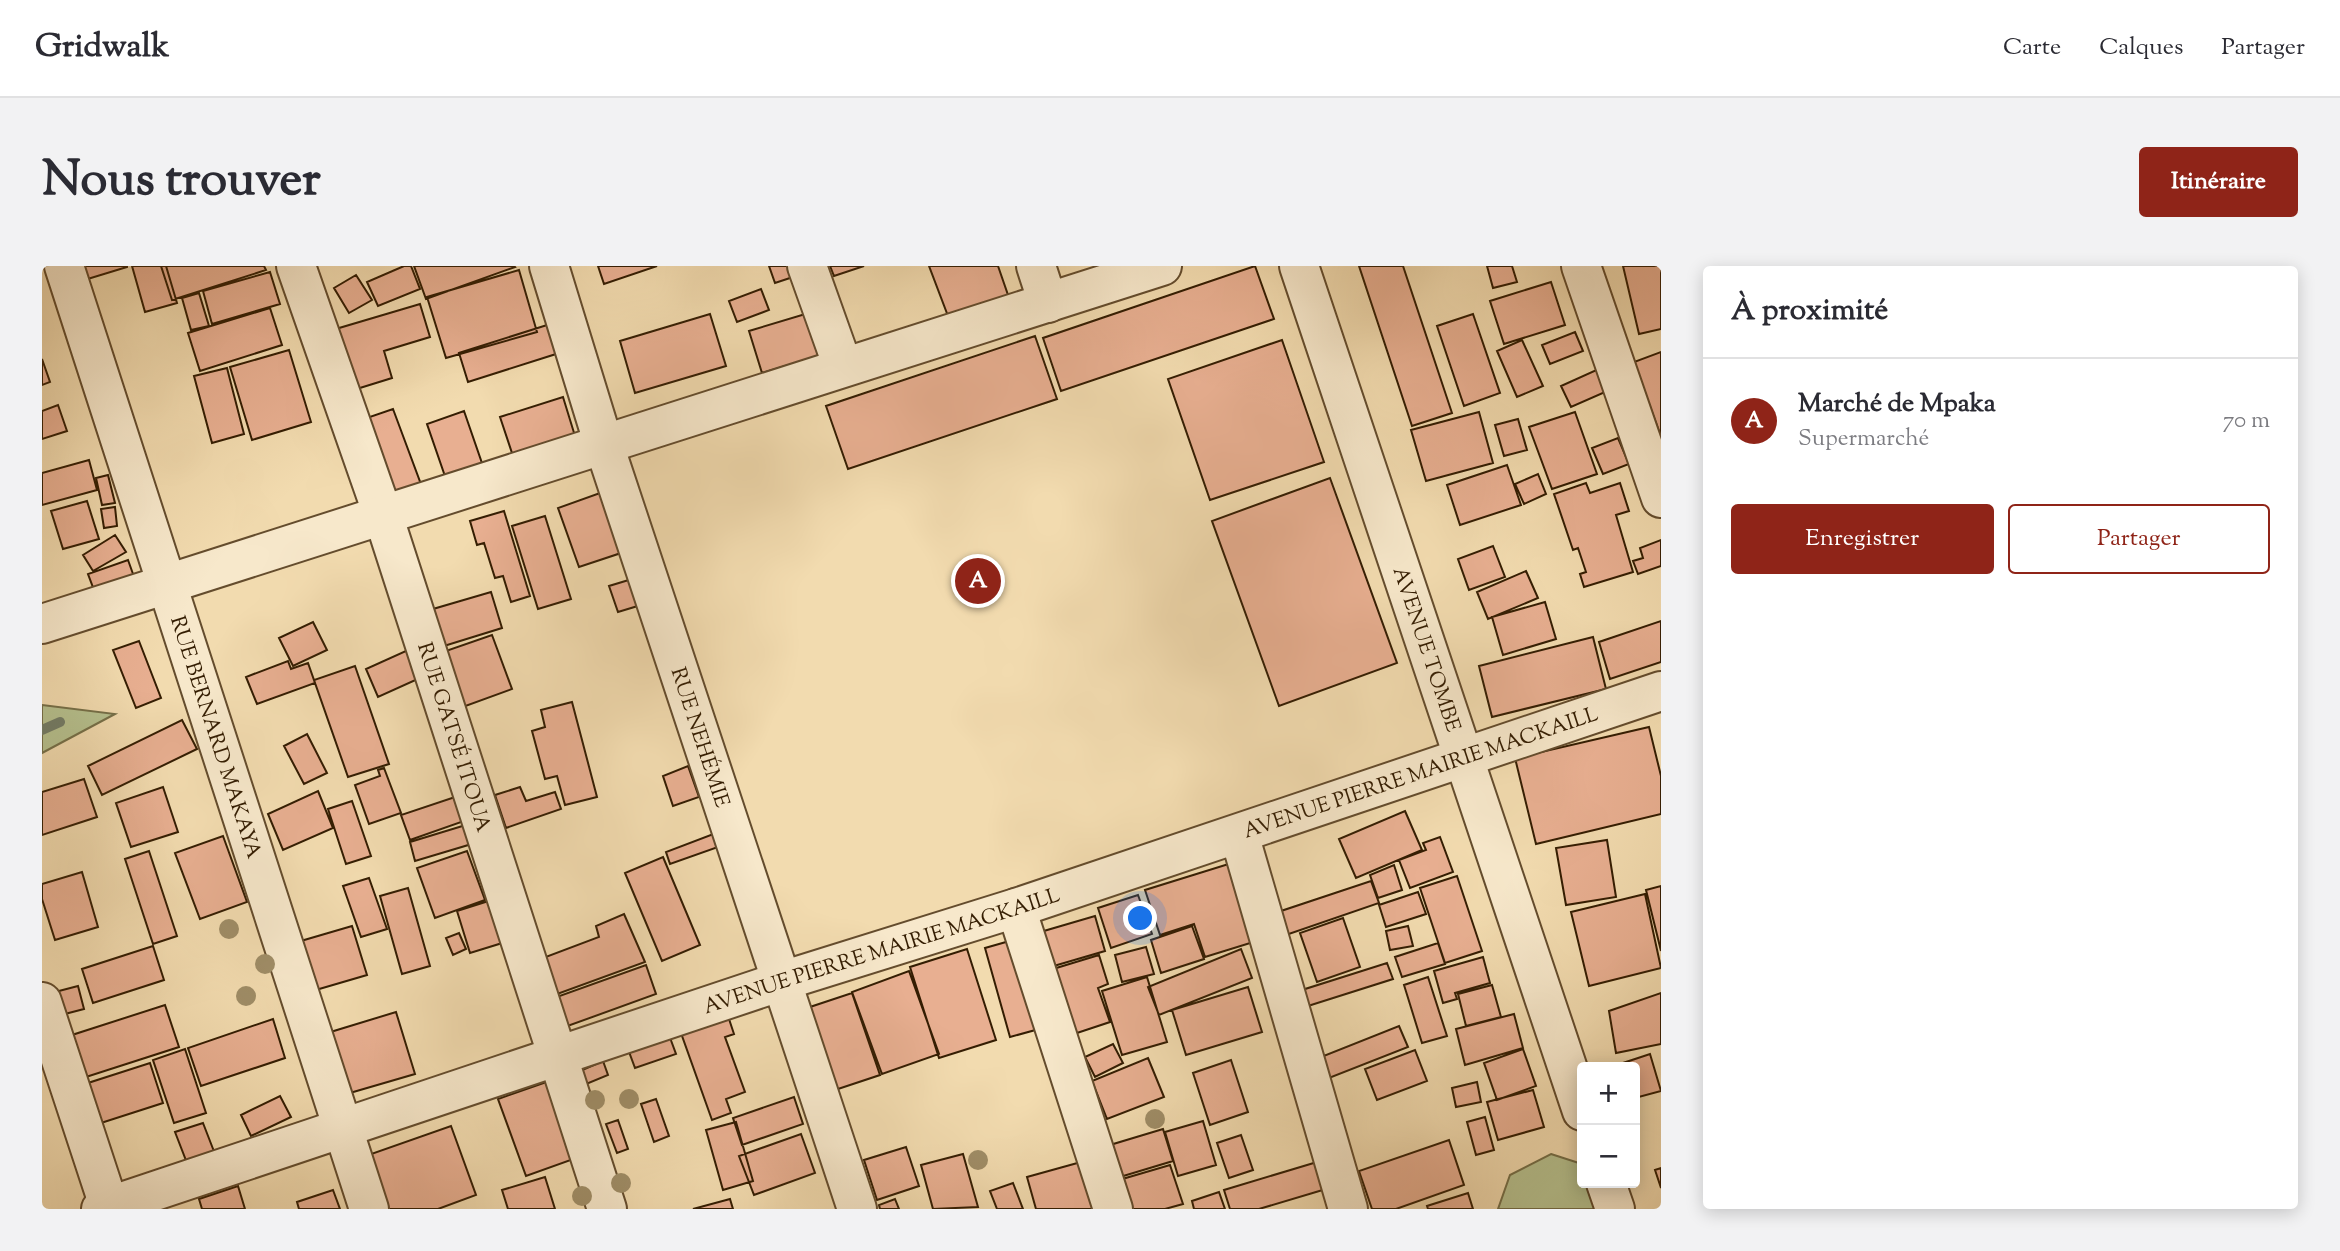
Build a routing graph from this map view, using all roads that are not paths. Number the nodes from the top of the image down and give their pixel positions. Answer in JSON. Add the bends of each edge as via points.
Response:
{"nodes":[{"id":1,"x":64,"y":266,"type":"edge"},
{"id":2,"x":296,"y":266,"type":"edge"},
{"id":3,"x":549,"y":266,"type":"edge"},
{"id":4,"x":807,"y":266,"type":"edge"},
{"id":5,"x":1037,"y":266,"type":"edge"},
{"id":6,"x":1162,"y":266,"type":"edge"},
{"id":7,"x":1299,"y":266,"type":"edge"},
{"id":8,"x":1581,"y":266,"type":"edge"},
{"id":9,"x":1048,"y":303,"type":"junction"},
{"id":10,"x":843,"y":367,"type":"junction"},
{"id":11,"x":603,"y":442,"type":"junction"},
{"id":12,"x":1661,"y":498,"type":"edge"},
{"id":13,"x":383,"y":515,"type":"junction"},
{"id":14,"x":167,"y":584,"type":"junction"},
{"id":15,"x":42,"y":624,"type":"edge"},
{"id":16,"x":1661,"y":691,"type":"edge"},
{"id":17,"x":1465,"y":758,"type":"junction"},
{"id":18,"x":1240,"y":834,"type":"junction"},
{"id":19,"x":1016,"y":908,"type":"junction"},
{"id":20,"x":782,"y":981,"type":"junction"},
{"id":21,"x":42,"y":1002,"type":"edge"},
{"id":22,"x":556,"y":1056,"type":"junction"},
{"id":23,"x":1577,"y":1096,"type":"edge"},
{"id":24,"x":343,"y":1128,"type":"junction"},
{"id":25,"x":1608,"y":1188,"type":"edge"},
{"id":26,"x":107,"y":1208,"type":"edge"},
{"id":27,"x":369,"y":1209,"type":"edge"},
{"id":28,"x":607,"y":1209,"type":"edge"},
{"id":29,"x":857,"y":1209,"type":"edge"},
{"id":30,"x":1113,"y":1209,"type":"edge"},
{"id":31,"x":1348,"y":1209,"type":"edge"},
{"id":32,"x":1615,"y":1209,"type":"edge"}],
"edges":[{"from":1,"to":14,"type":"street","name":"RUE BERNARD MAKAYA"},
{"from":2,"to":13,"type":"street","name":"RUE GATSÉ ITOUA"},
{"from":3,"to":11,"type":"street","name":"RUE NEHÉMIE"},
{"from":4,"to":10,"type":"street"},
{"from":5,"to":9,"type":"street"},
{"from":6,"to":9,"type":"street"},
{"from":7,"to":17,"type":"street","name":"AVENUE TOMBE"},
{"from":8,"to":12,"type":"street"},
{"from":9,"to":10,"type":"street"},
{"from":10,"to":11,"type":"street"},
{"from":11,"to":13,"type":"street"},
{"from":11,"to":20,"type":"street","name":"RUE NEHÉMIE"},
{"from":13,"to":14,"type":"street"},
{"from":13,"to":22,"type":"street","name":"RUE GATSÉ ITOUA"},
{"from":14,"to":15,"type":"street"},
{"from":14,"to":24,"type":"street","name":"RUE BERNARD MAKAYA"},
{"from":16,"to":17,"type":"street","name":"AVENUE PIERRE MAIRIE MACKAILL"},
{"from":17,"to":18,"type":"street","name":"AVENUE PIERRE MAIRIE MACKAILL"},
{"from":17,"to":23,"type":"street","name":"AVENUE TOMBE"},
{"from":18,"to":19,"type":"street","name":"AVENUE PIERRE MAIRIE MACKAILL"},
{"from":18,"to":31,"type":"street"},
{"from":19,"to":20,"type":"street","name":"AVENUE PIERRE MAIRIE MACKAILL"},
{"from":19,"to":30,"type":"street"},
{"from":20,"to":22,"type":"street","name":"AVENUE PIERRE MAIRIE MACKAILL"},
{"from":20,"to":29,"type":"street","name":"RUE NEHÉMIE"},
{"from":21,"to":26,"type":"street"},
{"from":22,"to":24,"type":"street","name":"AVENUE PIERRE MAIRIE MACKAILL"},
{"from":22,"to":28,"type":"street","name":"RUE GATSÉ ITOUA"},
{"from":24,"to":26,"type":"street","name":"AVENUE PIERRE MAIRIE MACKAILL"},
{"from":24,"to":27,"type":"street","name":"RUE BERNARD MAKAYA"},
{"from":25,"to":32,"type":"street"}]}
